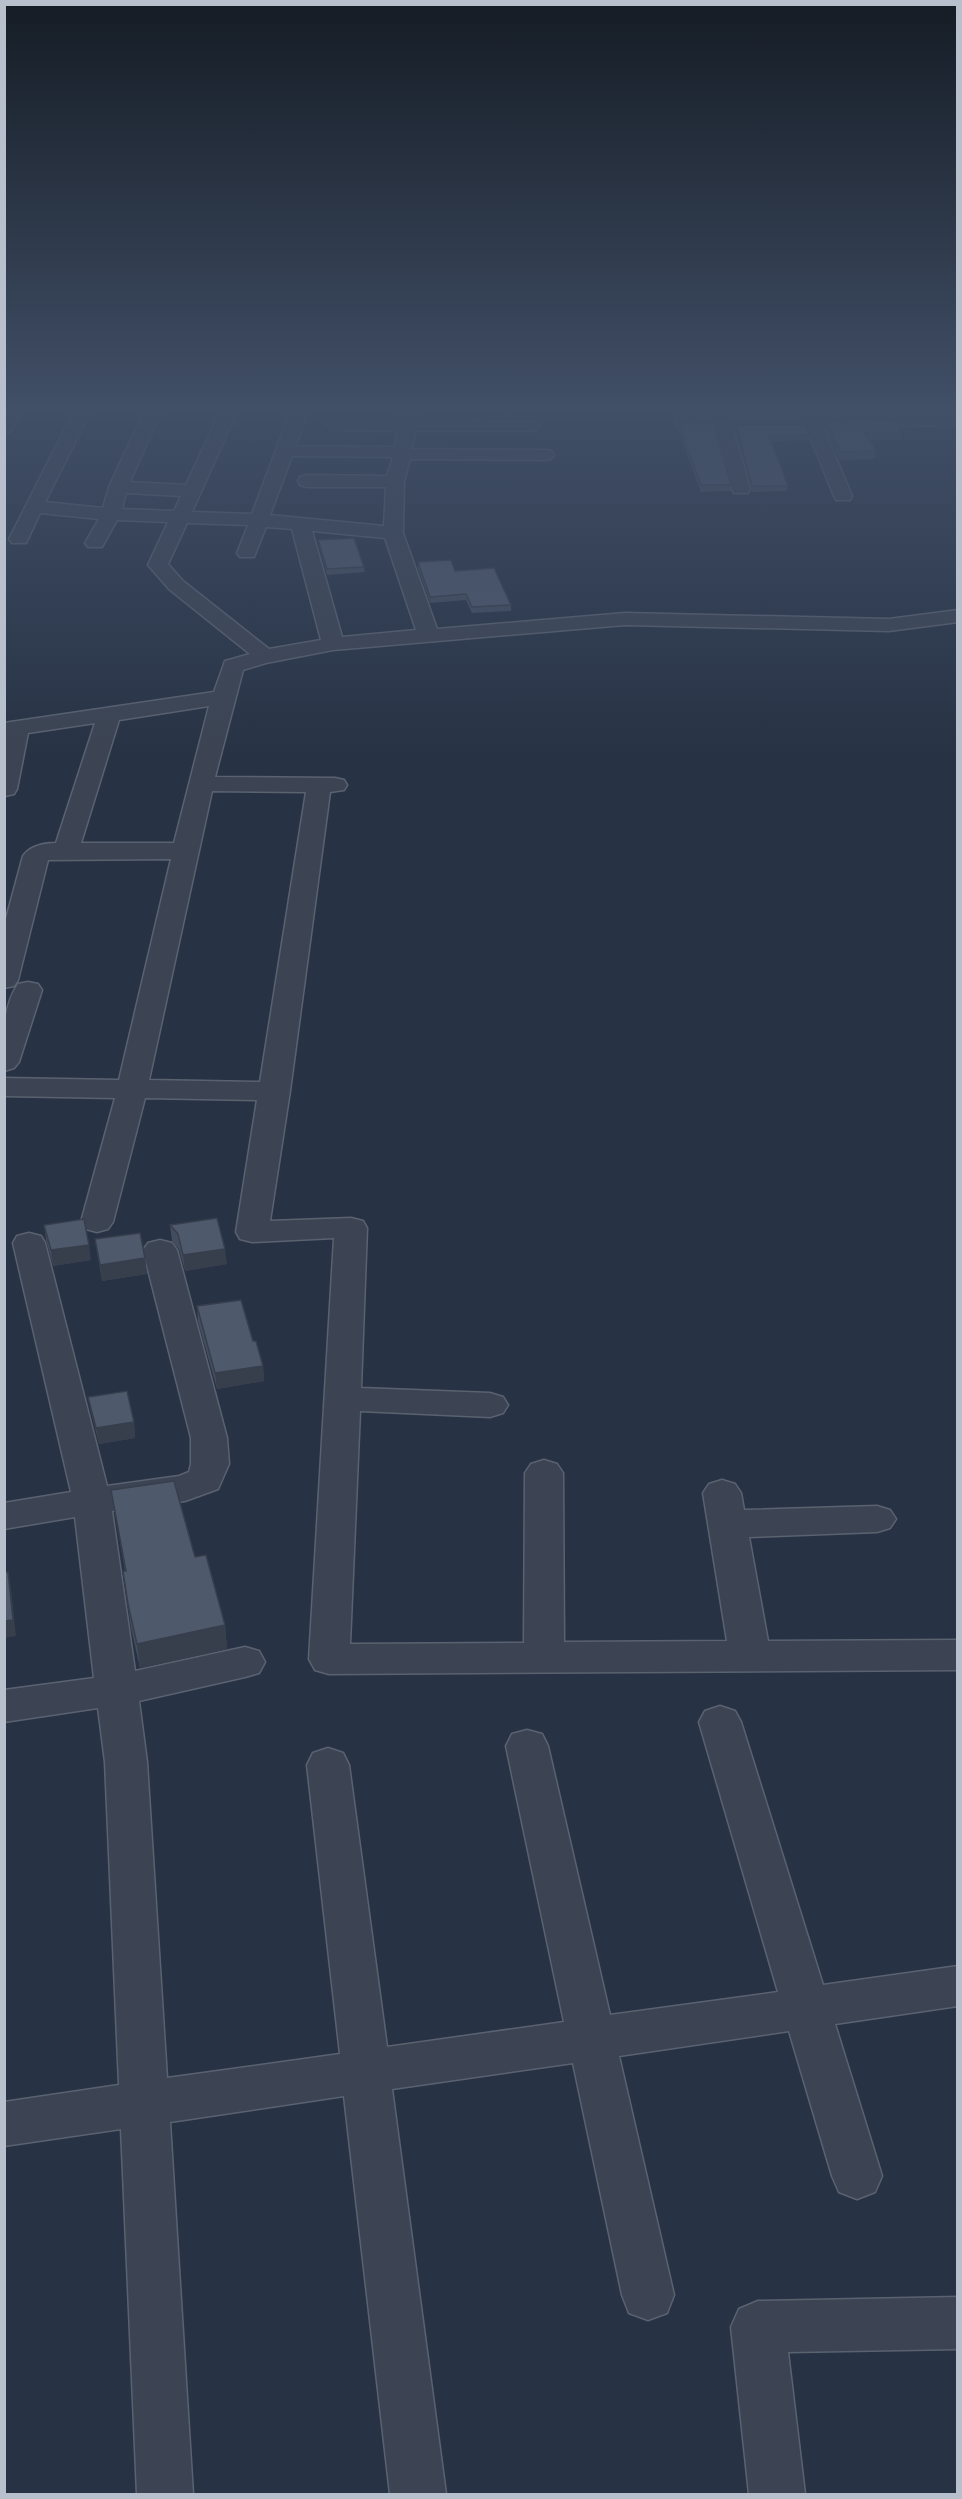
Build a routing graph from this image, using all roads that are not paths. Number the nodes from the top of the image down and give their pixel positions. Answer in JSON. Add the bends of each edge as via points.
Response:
{"nodes":[{"id":1,"x":26,"y":524,"type":"edge"},
{"id":2,"x":106,"y":524,"type":"edge"},
{"id":3,"x":177,"y":524,"type":"edge"},
{"id":4,"x":257,"y":524,"type":"edge"},
{"id":5,"x":284,"y":524,"type":"edge"},
{"id":6,"x":393,"y":524,"type":"edge"},
{"id":7,"x":301,"y":526,"type":"junction"},
{"id":8,"x":393,"y":533,"type":"junction"},
{"id":9,"x":19,"y":539,"type":"dead end"},
{"id":10,"x":95,"y":543,"type":"dead end"},
{"id":11,"x":246,"y":553,"type":"dead end"},
{"id":12,"x":957,"y":616,"type":"edge"},
{"id":13,"x":429,"y":637,"type":"junction"},
{"id":14,"x":333,"y":644,"type":"junction"},
{"id":15,"x":262,"y":657,"type":"junction"},
{"id":16,"x":223,"y":697,"type":"junction"},
{"id":17,"x":109,"y":715,"type":"junction"},
{"id":18,"x":11,"y":729,"type":"edge"},
{"id":19,"x":202,"y":784,"type":"junction"},
{"id":20,"x":5,"y":789,"type":"edge"},
{"id":21,"x":66,"y":851,"type":"junction"},
{"id":22,"x":185,"y":851,"type":"junction"},
{"id":23,"x":12,"y":918,"type":"edge"},
{"id":24,"x":9,"y":944,"type":"edge"},
{"id":25,"x":16,"y":985,"type":"edge"},
{"id":26,"x":4,"y":1062,"type":"edge"},
{"id":27,"x":4,"y":1087,"type":"edge"},
{"id":28,"x":132,"y":1089,"type":"junction"},
{"id":29,"x":274,"y":1091,"type":"junction"},
{"id":30,"x":97,"y":1221,"type":"dead end"},
{"id":31,"x":29,"y":1243,"type":"dead end"},
{"id":32,"x":160,"y":1250,"type":"dead end"},
{"id":33,"x":343,"y":1399,"type":"junction"},
{"id":34,"x":490,"y":1405,"type":"dead end"},
{"id":35,"x":544,"y":1473,"type":"dead end"},
{"id":36,"x":92,"y":1501,"type":"junction"},
{"id":37,"x":4,"y":1516,"type":"edge"},
{"id":38,"x":877,"y":1519,"type":"dead end"},
{"id":39,"x":957,"y":1655,"type":"edge"},
{"id":40,"x":750,"y":1656,"type":"junction"},
{"id":41,"x":544,"y":1658,"type":"junction"},
{"id":42,"x":245,"y":1662,"type":"dead end"},
{"id":43,"x":117,"y":1690,"type":"junction"},
{"id":44,"x":4,"y":1706,"type":"edge"},
{"id":45,"x":720,"y":1722,"type":"dead end"},
{"id":46,"x":526,"y":1746,"type":"dead end"},
{"id":47,"x":328,"y":1765,"type":"dead end"},
{"id":48,"x":957,"y":1986,"type":"edge"},
{"id":49,"x":807,"y":2008,"type":"junction"},
{"id":50,"x":592,"y":2039,"type":"junction"},
{"id":51,"x":366,"y":2072,"type":"junction"},
{"id":52,"x":144,"y":2103,"type":"junction"},
{"id":53,"x":4,"y":2124,"type":"edge"},
{"id":54,"x":857,"y":2176,"type":"dead end"},
{"id":55,"x":648,"y":2295,"type":"dead end"},
{"id":56,"x":957,"y":2323,"type":"edge"},
{"id":57,"x":165,"y":2494,"type":"edge"},
{"id":58,"x":418,"y":2494,"type":"edge"},
{"id":59,"x":777,"y":2494,"type":"edge"}],
"edges":[{"from":1,"to":9,"type":"street"},
{"from":2,"to":10,"type":"street"},
{"from":3,"to":15,"type":"street","via":[[158,565],[176,585],[258,649]]},
{"from":4,"to":11,"type":"street"},
{"from":5,"to":7,"type":"street"},
{"from":6,"to":8,"type":"street"},
{"from":7,"to":8,"type":"street"},
{"from":7,"to":14,"type":"street"},
{"from":8,"to":13,"type":"street"},
{"from":12,"to":13,"type":"street","via":[[889,625],[625,619]]},
{"from":13,"to":14,"type":"street"},
{"from":14,"to":15,"type":"street"},
{"from":15,"to":16,"type":"street","via":[[233,666]]},
{"from":16,"to":17,"type":"street"},
{"from":16,"to":19,"type":"street"},
{"from":17,"to":18,"type":"street"},
{"from":17,"to":21,"type":"street"},
{"from":18,"to":20,"type":"street"},
{"from":19,"to":22,"type":"street"},
{"from":19,"to":29,"type":"street","via":[[327,785]]},
{"from":21,"to":22,"type":"street"},
{"from":21,"to":23,"type":"street","via":[[36,856]]},
{"from":22,"to":28,"type":"street"},
{"from":23,"to":24,"type":"street"},
{"from":24,"to":25,"type":"street"},
{"from":25,"to":26,"type":"street"},
{"from":27,"to":28,"type":"street"},
{"from":28,"to":29,"type":"street"},
{"from":28,"to":30,"type":"street"},
{"from":29,"to":33,"type":"street","via":[[252,1232],[351,1228]]},
{"from":31,"to":36,"type":"street"},
{"from":32,"to":36,"type":"street","via":[[209,1438],[210,1464],[205,1480],[185,1488]]},
{"from":33,"to":34,"type":"street"},
{"from":33,"to":41,"type":"street","via":[[329,1659]]},
{"from":35,"to":41,"type":"street"},
{"from":36,"to":37,"type":"street"},
{"from":36,"to":43,"type":"street"},
{"from":38,"to":40,"type":"street","via":[[724,1508]]},
{"from":39,"to":40,"type":"street"},
{"from":40,"to":41,"type":"street"},
{"from":42,"to":43,"type":"street"},
{"from":43,"to":44,"type":"street"},
{"from":43,"to":52,"type":"street","via":[[126,1762]]},
{"from":45,"to":49,"type":"street"},
{"from":46,"to":50,"type":"street"},
{"from":47,"to":51,"type":"street"},
{"from":48,"to":49,"type":"street"},
{"from":49,"to":50,"type":"street"},
{"from":49,"to":54,"type":"street"},
{"from":50,"to":51,"type":"street"},
{"from":50,"to":55,"type":"street"},
{"from":51,"to":52,"type":"street"},
{"from":51,"to":58,"type":"street"},
{"from":52,"to":53,"type":"street"},
{"from":52,"to":57,"type":"street"},
{"from":56,"to":59,"type":"street","via":[[758,2327]]}]}
